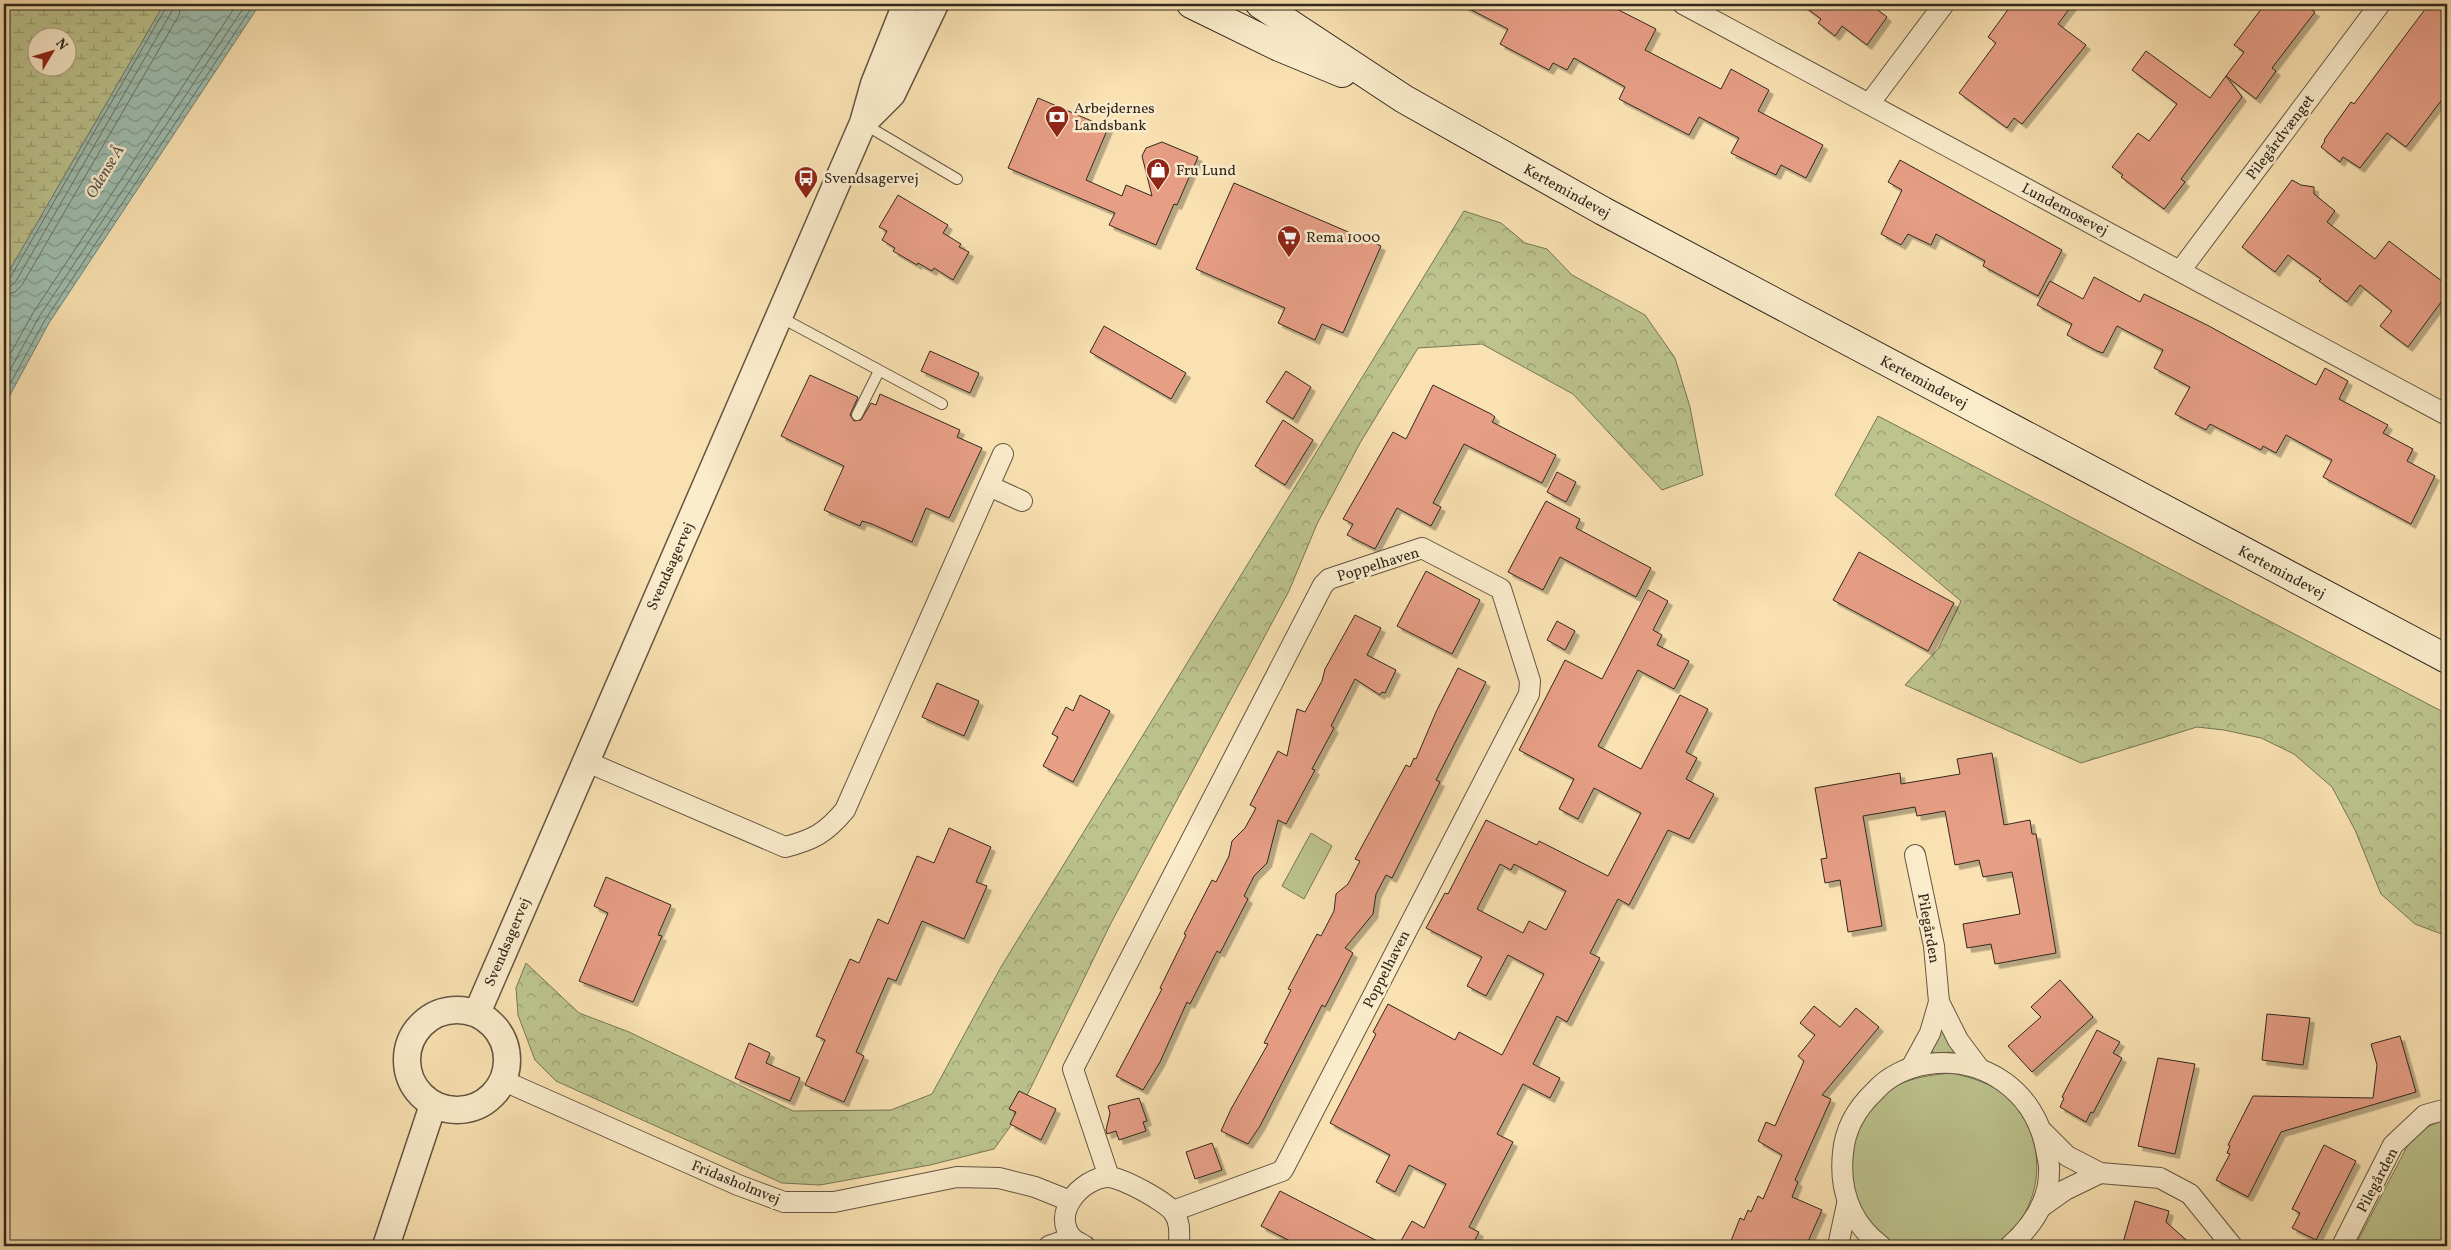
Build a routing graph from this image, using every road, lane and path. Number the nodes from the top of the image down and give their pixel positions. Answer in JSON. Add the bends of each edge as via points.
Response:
{"nodes":[{"id":1,"x":906,"y":4,"type":"edge"},
{"id":2,"x":935,"y":4,"type":"edge"},
{"id":3,"x":1191,"y":4,"type":"edge"},
{"id":4,"x":1260,"y":4,"type":"edge"},
{"id":5,"x":1683,"y":4,"type":"edge"},
{"id":6,"x":1944,"y":4,"type":"edge"},
{"id":7,"x":2380,"y":4,"type":"edge"},
{"id":8,"x":1404,"y":99,"type":"junction"},
{"id":9,"x":1869,"y":104,"type":"junction"},
{"id":10,"x":863,"y":124,"type":"junction"},
{"id":11,"x":957,"y":179,"type":"dead end"},
{"id":12,"x":2180,"y":271,"type":"junction"},
{"id":13,"x":779,"y":316,"type":"junction"},
{"id":14,"x":879,"y":371,"type":"junction"},
{"id":15,"x":942,"y":404,"type":"dead end"},
{"id":16,"x":2447,"y":414,"type":"edge"},
{"id":17,"x":857,"y":415,"type":"dead end"},
{"id":18,"x":1003,"y":454,"type":"dead end"},
{"id":19,"x":989,"y":486,"type":"junction"},
{"id":20,"x":1022,"y":501,"type":"dead end"},
{"id":21,"x":2447,"y":659,"type":"edge"},
{"id":22,"x":585,"y":761,"type":"junction"},
{"id":23,"x":1915,"y":855,"type":"dead end"},
{"id":24,"x":1939,"y":1002,"type":"junction"},
{"id":25,"x":477,"y":1013,"type":"junction"},
{"id":26,"x":1912,"y":1066,"type":"junction"},
{"id":27,"x":1979,"y":1068,"type":"junction"},
{"id":28,"x":504,"y":1081,"type":"junction"},
{"id":29,"x":433,"y":1105,"type":"junction"},
{"id":30,"x":2447,"y":1109,"type":"edge"},
{"id":31,"x":2042,"y":1132,"type":"junction"},
{"id":32,"x":2100,"y":1173,"type":"junction"},
{"id":33,"x":1109,"y":1177,"type":"junction"},
{"id":34,"x":1070,"y":1201,"type":"junction"},
{"id":35,"x":1847,"y":1204,"type":"junction"},
{"id":36,"x":2041,"y":1208,"type":"junction"},
{"id":37,"x":1173,"y":1212,"type":"junction"},
{"id":38,"x":1079,"y":1242,"type":"edge"},
{"id":39,"x":386,"y":1246,"type":"edge"},
{"id":40,"x":1049,"y":1246,"type":"edge"},
{"id":41,"x":1179,"y":1246,"type":"edge"},
{"id":42,"x":1838,"y":1246,"type":"edge"},
{"id":43,"x":1881,"y":1246,"type":"edge"},
{"id":44,"x":2010,"y":1246,"type":"edge"},
{"id":45,"x":2232,"y":1246,"type":"edge"},
{"id":46,"x":2342,"y":1246,"type":"edge"}],
"edges":[{"from":1,"to":10,"type":"street","name":"Svendsagervej","via":[[874,84]]},
{"from":2,"to":10,"type":"street","name":"Svendsagervej","via":[[892,94]]},
{"from":3,"to":8,"type":"main road","name":"Kertemindevej","via":[[1279,47]]},
{"from":4,"to":8,"type":"main road","name":"Kertemindevej"},
{"from":5,"to":9,"type":"street","name":"Lundemosevej"},
{"from":6,"to":9,"type":"street"},
{"from":7,"to":12,"type":"street","name":"Pilegårdvænget"},
{"from":8,"to":21,"type":"main road","name":"Kertemindevej","via":[[1603,211]]},
{"from":9,"to":12,"type":"street","name":"Lundemosevej"},
{"from":10,"to":11,"type":"lane"},
{"from":10,"to":13,"type":"street","name":"Svendsagervej"},
{"from":12,"to":16,"type":"street","name":"Lundemosevej"},
{"from":13,"to":14,"type":"lane"},
{"from":13,"to":22,"type":"street","name":"Svendsagervej"},
{"from":14,"to":15,"type":"lane"},
{"from":14,"to":17,"type":"lane"},
{"from":18,"to":19,"type":"street"},
{"from":19,"to":20,"type":"street"},
{"from":19,"to":22,"type":"street","via":[[845,810],[829,828],[808,842],[785,847]]},
{"from":22,"to":25,"type":"street","name":"Svendsagervej"},
{"from":23,"to":24,"type":"street","name":"Pilegården","via":[[1934,946]]},
{"from":24,"to":26,"type":"street","name":"Pilegården","via":[[1930,1033]]},
{"from":24,"to":27,"type":"street","name":"Pilegården","via":[[1958,1040]]},
{"from":25,"to":28,"type":"street","via":[[497,1029],[507,1051]]},
{"from":25,"to":29,"type":"street","via":[[456,1009],[436,1014],[419,1026],[409,1043],[406,1060],[410,1078]]},
{"from":26,"to":27,"type":"street","name":"Pilegården","via":[[1947,1061]]},
{"from":26,"to":35,"type":"street","name":"Pilegården","via":[[1881,1084],[1858,1108],[1844,1142],[1842,1157],[1841,1173]]},
{"from":27,"to":31,"type":"street","name":"Pilegården","via":[[2005,1081],[2028,1104]]},
{"from":28,"to":29,"type":"street","via":[[479,1106],[455,1110]]},
{"from":28,"to":34,"type":"street","name":"Fridasholmvej","via":[[738,1185],[784,1202],[834,1202],[957,1177],[999,1178],[1035,1187]]},
{"from":29,"to":39,"type":"street"},
{"from":30,"to":46,"type":"street","name":"Pilegården","via":[[2425,1115],[2393,1145]]},
{"from":31,"to":32,"type":"street","name":"Pilegården","via":[[2067,1156]]},
{"from":31,"to":36,"type":"street","name":"Pilegården","via":[[2050,1172]]},
{"from":32,"to":36,"type":"street","name":"Pilegården","via":[[2065,1190]]},
{"from":32,"to":45,"type":"street","name":"Pilegården","via":[[2160,1178],[2190,1194]]},
{"from":33,"to":34,"type":"street","via":[[1090,1181]]},
{"from":33,"to":37,"type":"street","via":[[1145,1192]]},
{"from":33,"to":37,"type":"street","name":"Poppelhaven","via":[[1073,1069],[1323,585],[1329,579],[1422,548],[1501,589],[1530,681],[1529,694],[1285,1166],[1282,1171]]},
{"from":34,"to":38,"type":"street","via":[[1066,1221]]},
{"from":35,"to":42,"type":"street","name":"Pilegården"},
{"from":35,"to":43,"type":"street","name":"Pilegården","via":[[1870,1238]]},
{"from":36,"to":44,"type":"street","name":"Pilegården","via":[[2025,1232]]},
{"from":37,"to":41,"type":"street","via":[[1180,1227]]},
{"from":38,"to":40,"type":"street"}]}
